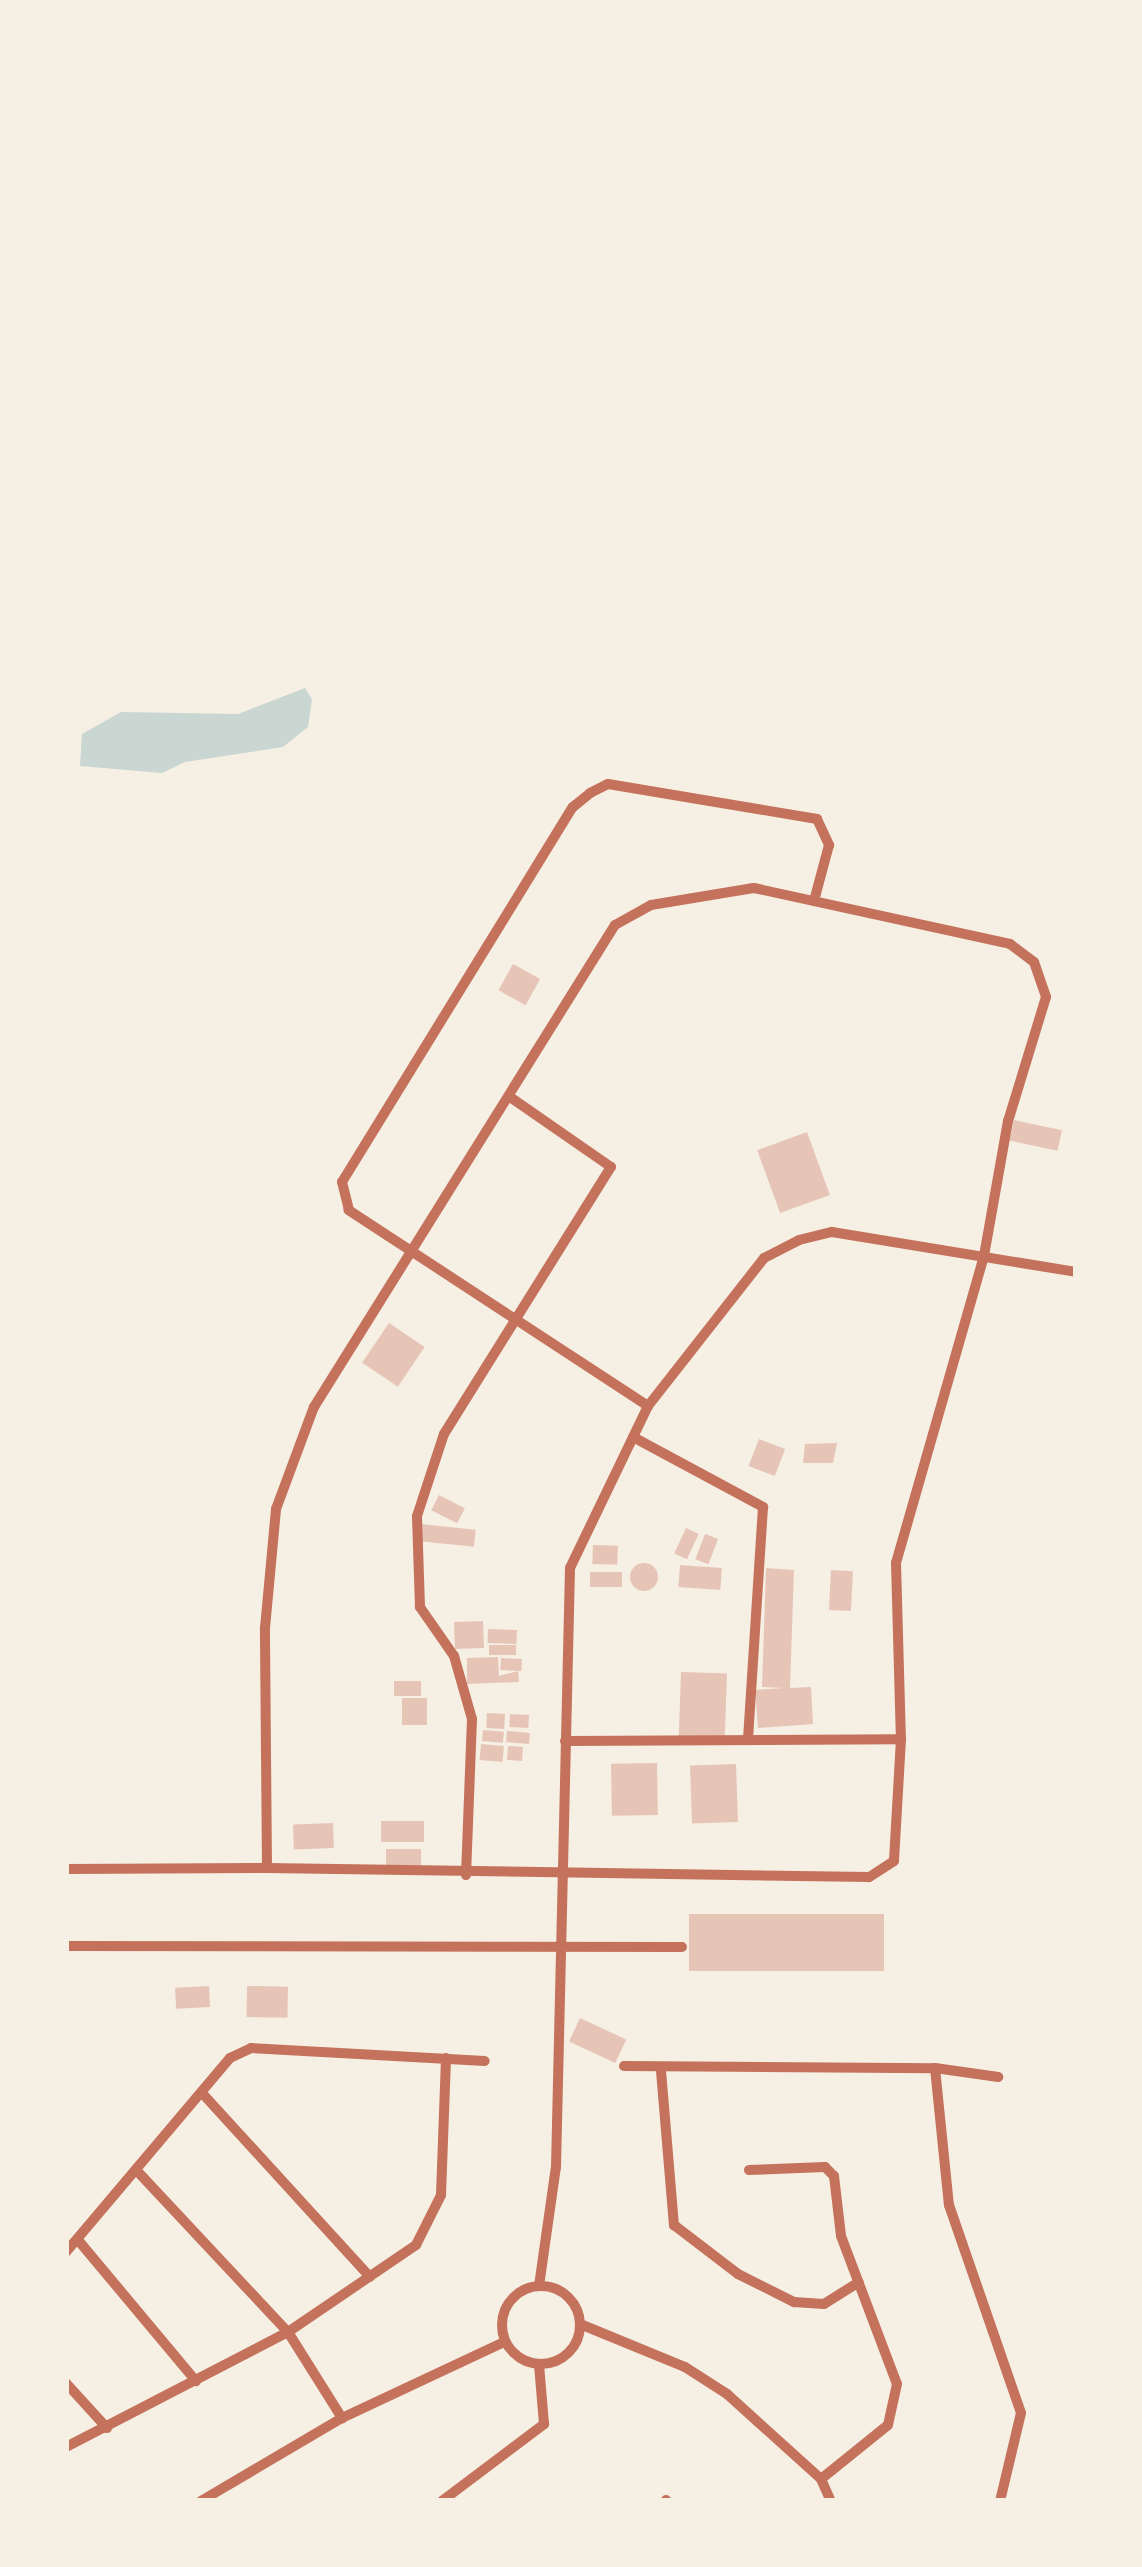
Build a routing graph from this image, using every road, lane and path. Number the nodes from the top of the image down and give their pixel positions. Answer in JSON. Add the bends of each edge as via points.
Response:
{"nodes":[{"id":1,"x":814,"y":901,"type":"junction"},
{"id":2,"x":510,"y":1097,"type":"junction"},
{"id":3,"x":411,"y":1244,"type":"junction"},
{"id":4,"x":984,"y":1256,"type":"junction"},
{"id":5,"x":1076,"y":1272,"type":"edge"},
{"id":6,"x":515,"y":1320,"type":"junction"},
{"id":7,"x":648,"y":1406,"type":"junction"},
{"id":8,"x":633,"y":1437,"type":"junction"},
{"id":9,"x":901,"y":1739,"type":"junction"},
{"id":10,"x":748,"y":1740,"type":"junction"},
{"id":11,"x":565,"y":1741,"type":"junction"},
{"id":12,"x":267,"y":1868,"type":"junction"},
{"id":13,"x":66,"y":1869,"type":"edge"},
{"id":14,"x":466,"y":1875,"type":"junction"},
{"id":15,"x":564,"y":1876,"type":"junction"},
{"id":16,"x":66,"y":1946,"type":"edge"},
{"id":17,"x":562,"y":1947,"type":"junction"},
{"id":18,"x":682,"y":1947,"type":"dead end"},
{"id":19,"x":446,"y":2058,"type":"junction"},
{"id":20,"x":485,"y":2061,"type":"dead end"},
{"id":21,"x":624,"y":2066,"type":"dead end"},
{"id":22,"x":935,"y":2068,"type":"junction"},
{"id":23,"x":662,"y":2072,"type":"junction"},
{"id":24,"x":998,"y":2077,"type":"dead end"},
{"id":25,"x":202,"y":2093,"type":"junction"},
{"id":26,"x":749,"y":2170,"type":"dead end"},
{"id":27,"x":139,"y":2173,"type":"junction"},
{"id":28,"x":78,"y":2240,"type":"junction"},
{"id":29,"x":66,"y":2252,"type":"edge"},
{"id":30,"x":370,"y":2277,"type":"junction"},
{"id":31,"x":859,"y":2282,"type":"junction"},
{"id":32,"x":539,"y":2286,"type":"junction"},
{"id":33,"x":580,"y":2324,"type":"junction"},
{"id":34,"x":288,"y":2332,"type":"junction"},
{"id":35,"x":505,"y":2342,"type":"junction"},
{"id":36,"x":539,"y":2365,"type":"junction"},
{"id":37,"x":196,"y":2381,"type":"junction"},
{"id":38,"x":66,"y":2383,"type":"edge"},
{"id":39,"x":342,"y":2417,"type":"junction"},
{"id":40,"x":106,"y":2428,"type":"junction"},
{"id":41,"x":66,"y":2446,"type":"edge"},
{"id":42,"x":821,"y":2479,"type":"junction"},
{"id":43,"x":201,"y":2501,"type":"edge"},
{"id":44,"x":442,"y":2501,"type":"edge"},
{"id":45,"x":832,"y":2501,"type":"edge"},
{"id":46,"x":1000,"y":2501,"type":"edge"}],
"edges":[{"from":1,"to":2,"type":"street","via":[[754,888],[651,905],[614,925]]},
{"from":1,"to":3,"type":"street","via":[[829,845],[817,819],[608,784],[573,807],[342,1182],[350,1210]]},
{"from":1,"to":4,"type":"street","via":[[1010,944],[1034,962],[1046,997],[1008,1121]]},
{"from":2,"to":3,"type":"street"},
{"from":2,"to":6,"type":"street","via":[[611,1166]]},
{"from":3,"to":6,"type":"street"},
{"from":3,"to":12,"type":"street","via":[[314,1407],[276,1508],[265,1628]]},
{"from":4,"to":5,"type":"street"},
{"from":4,"to":7,"type":"street","via":[[832,1232],[799,1240],[764,1258]]},
{"from":4,"to":9,"type":"street","via":[[896,1563]]},
{"from":6,"to":7,"type":"street"},
{"from":6,"to":14,"type":"street","via":[[444,1434],[417,1516],[412,1562],[420,1607],[454,1656],[472,1719]]},
{"from":7,"to":8,"type":"street"},
{"from":8,"to":10,"type":"street","via":[[763,1507]]},
{"from":8,"to":11,"type":"street","via":[[570,1568]]},
{"from":9,"to":10,"type":"street"},
{"from":9,"to":15,"type":"street","via":[[894,1861],[884,1871]]},
{"from":10,"to":11,"type":"street"},
{"from":11,"to":15,"type":"street"},
{"from":12,"to":13,"type":"street"},
{"from":12,"to":14,"type":"street"},
{"from":14,"to":15,"type":"street"},
{"from":15,"to":17,"type":"street"},
{"from":16,"to":17,"type":"street"},
{"from":17,"to":18,"type":"street"},
{"from":17,"to":32,"type":"street","via":[[556,2167]]},
{"from":19,"to":20,"type":"street"},
{"from":19,"to":25,"type":"street","via":[[251,2048],[230,2058]]},
{"from":19,"to":30,"type":"street","via":[[441,2195],[416,2245]]},
{"from":21,"to":23,"type":"street"},
{"from":22,"to":23,"type":"street"},
{"from":22,"to":24,"type":"street"},
{"from":22,"to":46,"type":"street","via":[[949,2205],[1021,2413]]},
{"from":23,"to":31,"type":"street","via":[[674,2225],[738,2275],[794,2302],[824,2304]]},
{"from":25,"to":27,"type":"street"},
{"from":25,"to":30,"type":"street"},
{"from":26,"to":31,"type":"street","via":[[825,2167],[834,2176],[841,2236]]},
{"from":27,"to":28,"type":"street"},
{"from":27,"to":34,"type":"street"},
{"from":28,"to":29,"type":"street"},
{"from":28,"to":37,"type":"street"},
{"from":30,"to":34,"type":"street"},
{"from":31,"to":42,"type":"street","via":[[897,2384],[897,2407],[888,2425]]},
{"from":32,"to":33,"type":"street","via":[[572,2301]]},
{"from":32,"to":35,"type":"street","via":[[507,2305]]},
{"from":33,"to":36,"type":"street","via":[[564,2357]]},
{"from":33,"to":42,"type":"street","via":[[685,2367]]},
{"from":34,"to":37,"type":"street"},
{"from":34,"to":39,"type":"street"},
{"from":35,"to":36,"type":"street"},
{"from":35,"to":39,"type":"street"},
{"from":36,"to":44,"type":"street","via":[[544,2424]]},
{"from":37,"to":40,"type":"street"},
{"from":38,"to":40,"type":"street"},
{"from":39,"to":43,"type":"street"},
{"from":40,"to":41,"type":"street"},
{"from":42,"to":45,"type":"street"}]}
